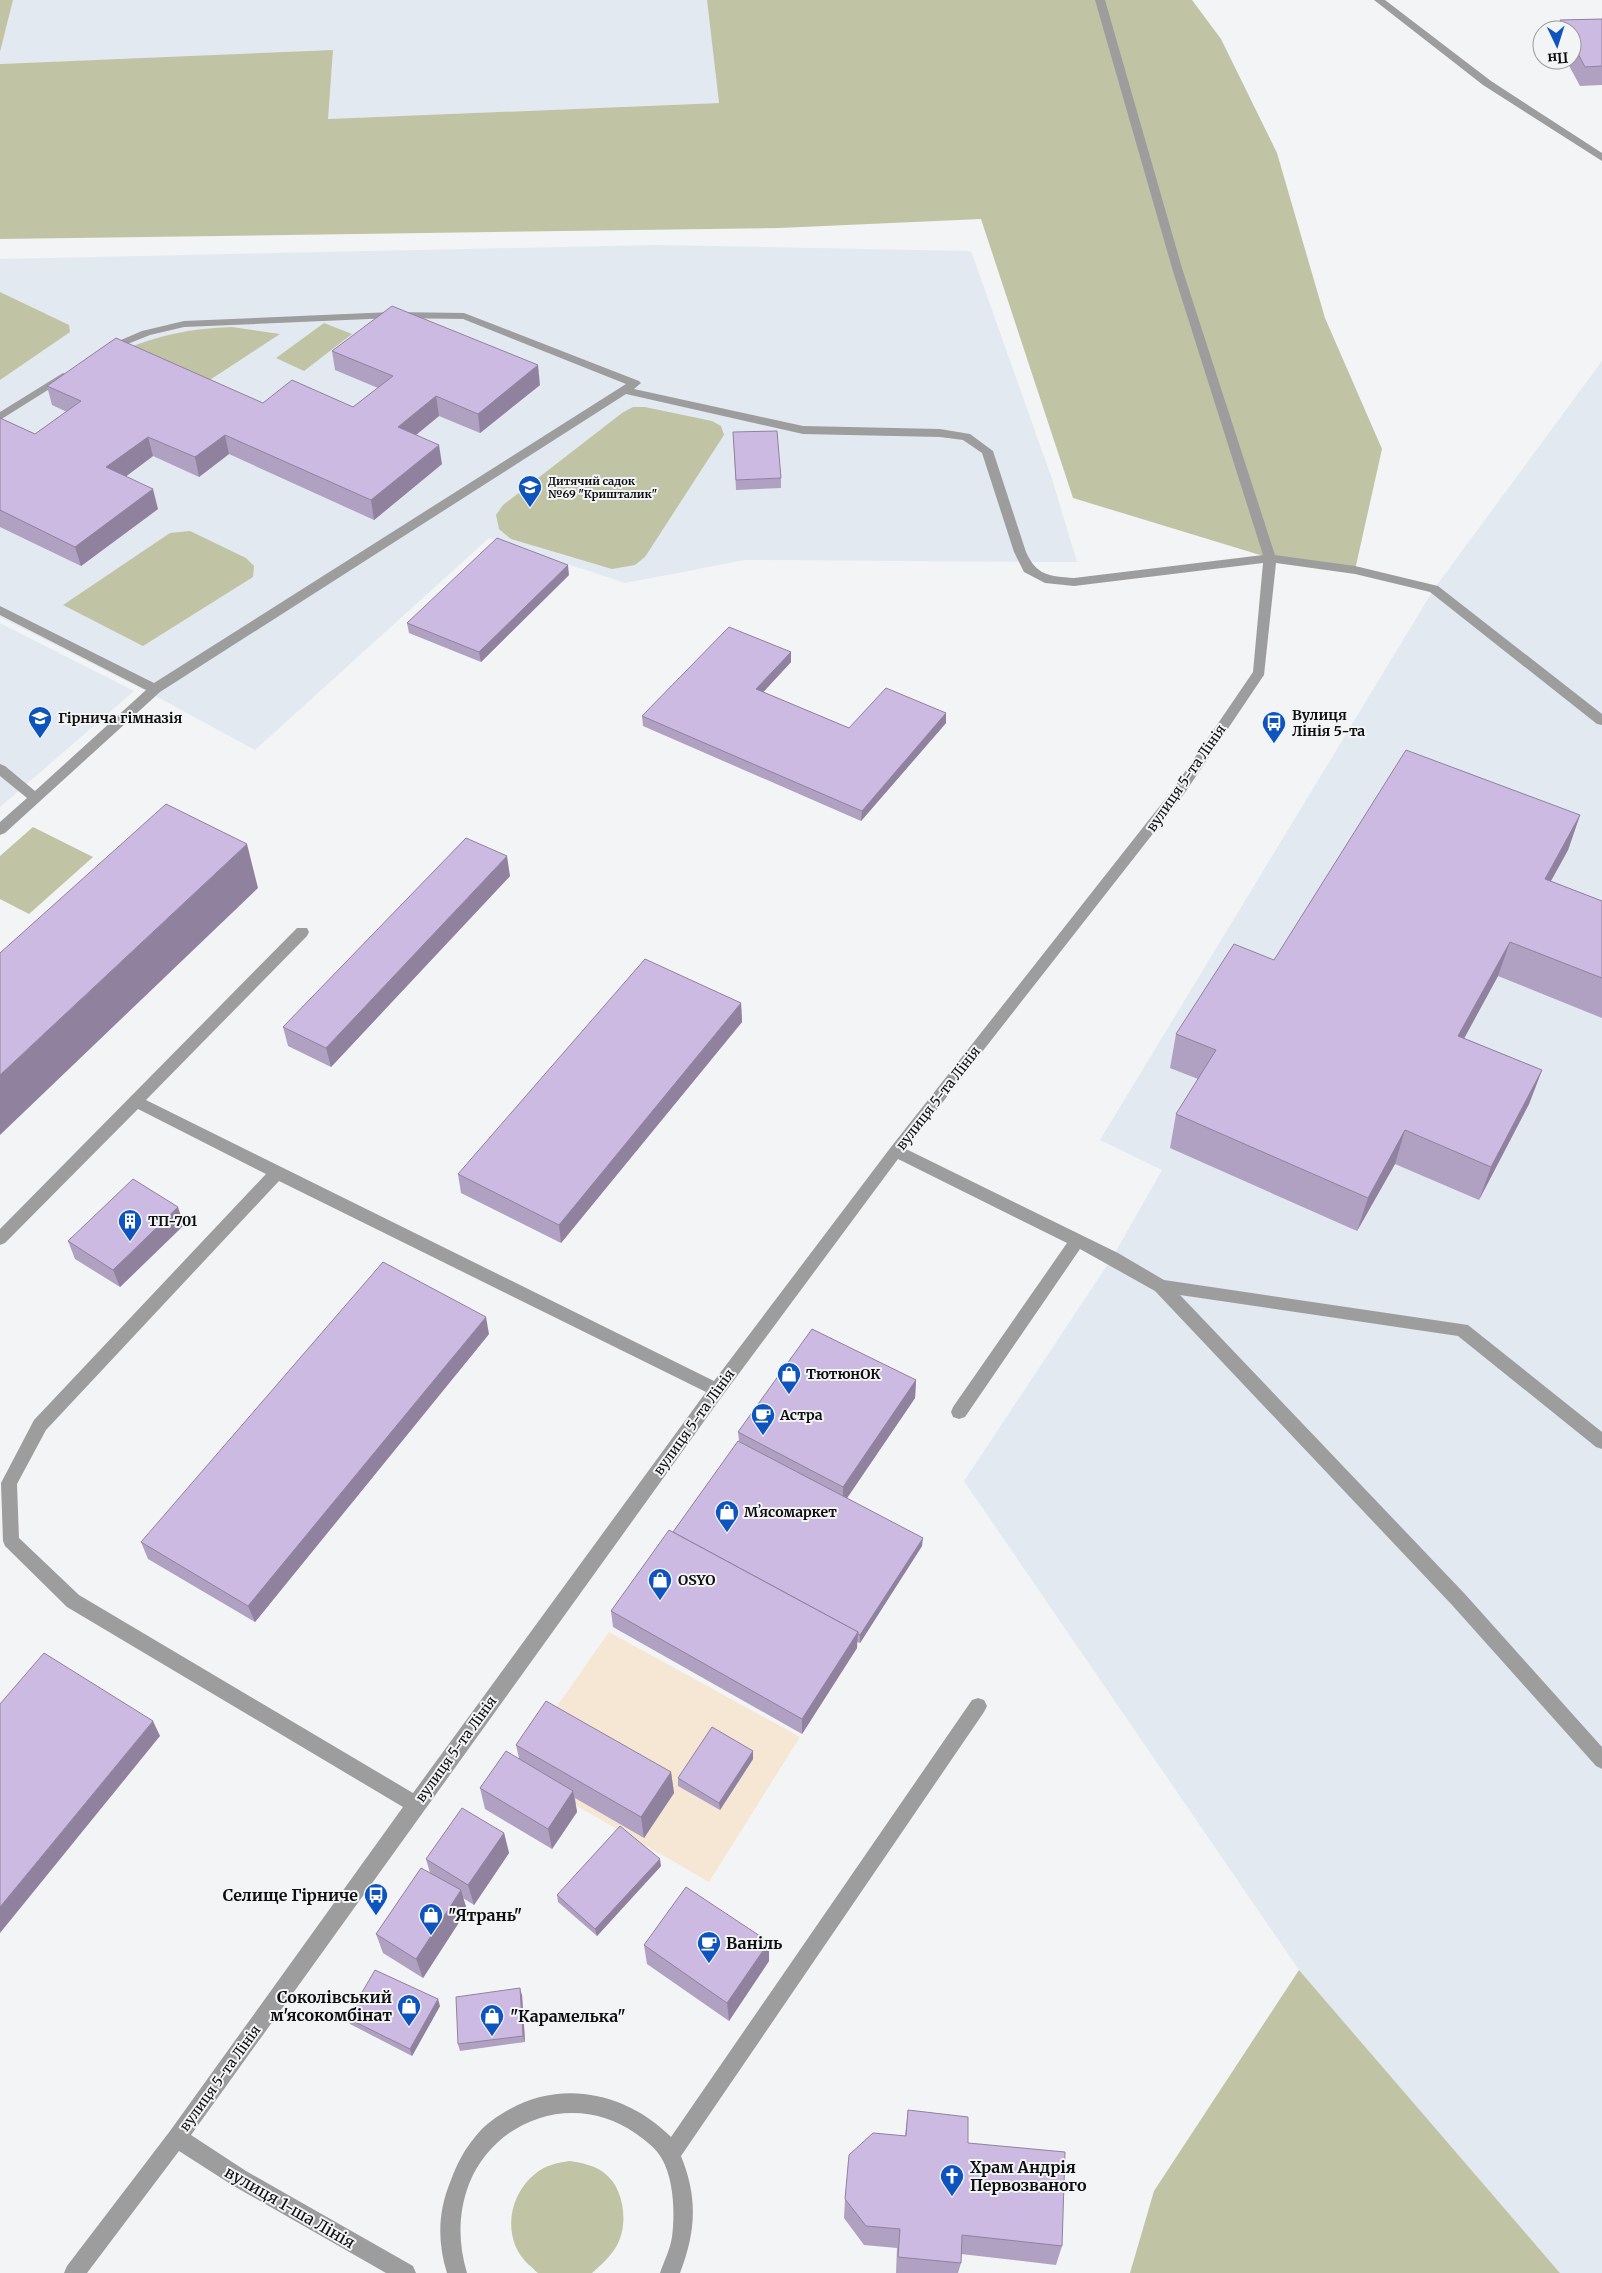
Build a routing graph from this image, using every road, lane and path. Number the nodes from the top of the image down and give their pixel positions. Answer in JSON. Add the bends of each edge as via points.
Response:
{"nodes":[{"id":1,"x":1100,"y":0,"type":"edge"},
{"id":2,"x":1378,"y":0,"type":"edge"},
{"id":3,"x":1602,"y":158,"type":"edge"},
{"id":4,"x":92,"y":358,"type":"edge"},
{"id":5,"x":75,"y":368,"type":"edge"},
{"id":6,"x":625,"y":390,"type":"junction"},
{"id":7,"x":0,"y":417,"type":"edge"},
{"id":8,"x":1270,"y":558,"type":"junction"},
{"id":9,"x":0,"y":610,"type":"edge"},
{"id":10,"x":154,"y":692,"type":"junction"},
{"id":11,"x":1602,"y":722,"type":"edge"},
{"id":12,"x":0,"y":769,"type":"edge"},
{"id":13,"x":35,"y":799,"type":"junction"},
{"id":14,"x":0,"y":830,"type":"edge"},
{"id":15,"x":302,"y":932,"type":"dead end"},
{"id":16,"x":136,"y":1101,"type":"junction"},
{"id":17,"x":896,"y":1151,"type":"junction"},
{"id":18,"x":277,"y":1174,"type":"junction"},
{"id":19,"x":0,"y":1238,"type":"edge"},
{"id":20,"x":1077,"y":1241,"type":"junction"},
{"id":21,"x":1161,"y":1286,"type":"junction"},
{"id":22,"x":717,"y":1390,"type":"junction"},
{"id":23,"x":959,"y":1412,"type":"dead end"},
{"id":24,"x":1602,"y":1442,"type":"edge"},
{"id":25,"x":978,"y":1706,"type":"dead end"},
{"id":26,"x":1602,"y":1760,"type":"edge"},
{"id":27,"x":416,"y":1804,"type":"junction"},
{"id":28,"x":177,"y":2138,"type":"junction"},
{"id":29,"x":671,"y":2154,"type":"junction"},
{"id":30,"x":74,"y":2273,"type":"edge"},
{"id":31,"x":406,"y":2273,"type":"edge"},
{"id":32,"x":457,"y":2273,"type":"edge"},
{"id":33,"x":670,"y":2273,"type":"edge"}],
"edges":[{"from":1,"to":8,"type":"street","via":[[1177,268]]},
{"from":2,"to":3,"type":"street","via":[[1487,82]]},
{"from":4,"to":6,"type":"street","via":[[146,333],[184,324],[392,315],[464,316],[634,383]]},
{"from":5,"to":7,"type":"street"},
{"from":6,"to":8,"type":"street","via":[[803,430],[940,433],[966,438],[987,451],[1028,569],[1049,580],[1074,582]]},
{"from":6,"to":10,"type":"street"},
{"from":8,"to":11,"type":"street","via":[[1355,570],[1434,589]]},
{"from":8,"to":17,"type":"street","name":"вулиця 5-та Лінія","via":[[1259,672],[1180,792]]},
{"from":9,"to":10,"type":"street"},
{"from":10,"to":13,"type":"street"},
{"from":12,"to":13,"type":"street"},
{"from":13,"to":14,"type":"street"},
{"from":15,"to":16,"type":"street"},
{"from":16,"to":18,"type":"street"},
{"from":16,"to":19,"type":"street"},
{"from":17,"to":20,"type":"street"},
{"from":17,"to":22,"type":"street","name":"вулиця 5-та Лінія"},
{"from":18,"to":22,"type":"street"},
{"from":18,"to":27,"type":"street","via":[[40,1425],[9,1483],[11,1541],[73,1602]]},
{"from":20,"to":21,"type":"street"},
{"from":20,"to":23,"type":"street"},
{"from":21,"to":24,"type":"street","via":[[1462,1330]]},
{"from":21,"to":26,"type":"street","via":[[1458,1598]]},
{"from":22,"to":27,"type":"street","name":"вулиця 5-та Лінія"},
{"from":25,"to":29,"type":"street"},
{"from":27,"to":28,"type":"street","name":"вулиця 5-та Лінія"},
{"from":28,"to":30,"type":"street","name":"вулиця 5-та Лінія"},
{"from":28,"to":31,"type":"street","name":"вулиця 1-ша Лінія","via":[[239,2178]]},
{"from":29,"to":32,"type":"street","via":[[646,2128],[616,2109],[581,2100],[545,2103],[510,2118],[481,2144],[460,2176],[450,2214],[451,2255]]},
{"from":29,"to":33,"type":"street","via":[[682,2196],[682,2238]]}]}
